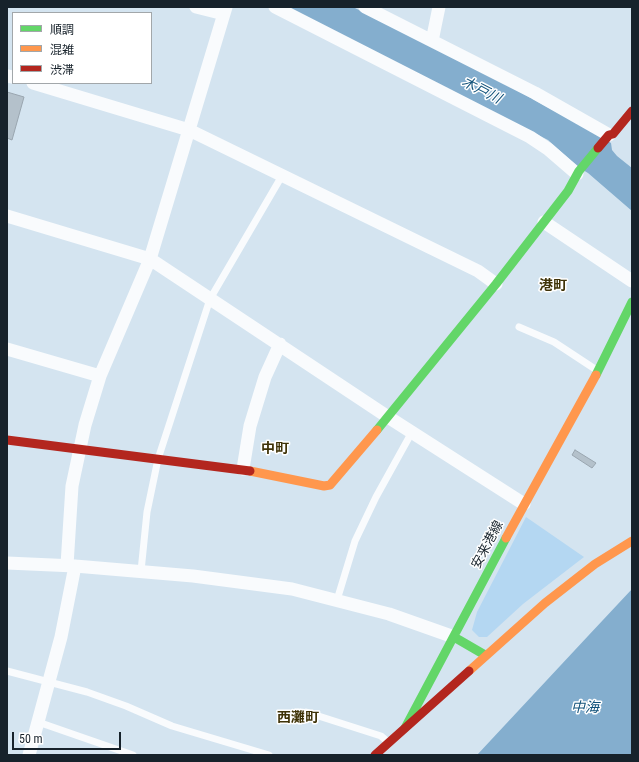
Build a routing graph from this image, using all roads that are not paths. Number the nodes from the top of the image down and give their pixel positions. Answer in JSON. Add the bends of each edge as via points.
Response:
{"nodes":[{"id":1,"x":196,"y":7,"type":"edge"},
{"id":2,"x":275,"y":7,"type":"edge"},
{"id":3,"x":365,"y":7,"type":"edge"},
{"id":4,"x":439,"y":7,"type":"edge"},
{"id":5,"x":225,"y":11,"type":"edge"},
{"id":6,"x":432,"y":41,"type":"junction"},
{"id":7,"x":36,"y":84,"type":"edge"},
{"id":8,"x":632,"y":111,"type":"edge"},
{"id":9,"x":189,"y":130,"type":"junction"},
{"id":10,"x":606,"y":138,"type":"junction"},
{"id":11,"x":578,"y":173,"type":"junction"},
{"id":12,"x":283,"y":174,"type":"junction"},
{"id":13,"x":7,"y":216,"type":"edge"},
{"id":14,"x":544,"y":222,"type":"junction"},
{"id":15,"x":150,"y":258,"type":"junction"},
{"id":16,"x":632,"y":281,"type":"edge"},
{"id":17,"x":496,"y":284,"type":"junction"},
{"id":18,"x":210,"y":299,"type":"junction"},
{"id":19,"x":632,"y":302,"type":"edge"},
{"id":20,"x":519,"y":327,"type":"dead end"},
{"id":21,"x":280,"y":344,"type":"junction"},
{"id":22,"x":7,"y":349,"type":"edge"},
{"id":23,"x":598,"y":371,"type":"junction"},
{"id":24,"x":100,"y":376,"type":"junction"},
{"id":25,"x":388,"y":417,"type":"junction"},
{"id":26,"x":412,"y":432,"type":"junction"},
{"id":27,"x":7,"y":440,"type":"edge"},
{"id":28,"x":79,"y":449,"type":"junction"},
{"id":29,"x":158,"y":459,"type":"junction"},
{"id":30,"x":243,"y":469,"type":"junction"},
{"id":31,"x":524,"y":504,"type":"junction"},
{"id":32,"x":632,"y":541,"type":"edge"},
{"id":33,"x":7,"y":563,"type":"edge"},
{"id":34,"x":71,"y":566,"type":"junction"},
{"id":35,"x":141,"y":571,"type":"junction"},
{"id":36,"x":338,"y":600,"type":"junction"},
{"id":37,"x":454,"y":637,"type":"junction"},
{"id":38,"x":485,"y":655,"type":"junction"},
{"id":39,"x":7,"y":671,"type":"edge"},
{"id":40,"x":48,"y":682,"type":"junction"},
{"id":41,"x":306,"y":712,"type":"dead end"},
{"id":42,"x":38,"y":722,"type":"junction"},
{"id":43,"x":405,"y":728,"type":"junction"},
{"id":44,"x":389,"y":742,"type":"junction"},
{"id":45,"x":29,"y":755,"type":"edge"},
{"id":46,"x":132,"y":755,"type":"edge"},
{"id":47,"x":269,"y":755,"type":"edge"},
{"id":48,"x":375,"y":755,"type":"edge"}],
"edges":[{"from":1,"to":5,"type":"street"},
{"from":2,"to":11,"type":"street","via":[[530,137]]},
{"from":3,"to":6,"type":"street"},
{"from":4,"to":6,"type":"street"},
{"from":5,"to":9,"type":"street"},
{"from":6,"to":10,"type":"street","via":[[535,93]]},
{"from":7,"to":9,"type":"street"},
{"from":8,"to":10,"type":"street","via":[[613,134]]},
{"from":9,"to":12,"type":"street"},
{"from":9,"to":15,"type":"street"},
{"from":10,"to":11,"type":"street"},
{"from":11,"to":14,"type":"street","via":[[568,191]]},
{"from":12,"to":17,"type":"street","via":[[478,270]]},
{"from":12,"to":18,"type":"lane"},
{"from":13,"to":15,"type":"street"},
{"from":14,"to":16,"type":"street"},
{"from":14,"to":17,"type":"street"},
{"from":15,"to":18,"type":"street"},
{"from":15,"to":24,"type":"street"},
{"from":17,"to":25,"type":"street"},
{"from":18,"to":21,"type":"street"},
{"from":18,"to":29,"type":"lane"},
{"from":19,"to":23,"type":"street","name":"安来港線"},
{"from":20,"to":23,"type":"lane","via":[[554,342]]},
{"from":21,"to":25,"type":"street"},
{"from":21,"to":30,"type":"street","via":[[265,377],[250,426]]},
{"from":22,"to":24,"type":"street"},
{"from":23,"to":31,"type":"street","name":"安来港線"},
{"from":24,"to":28,"type":"street"},
{"from":25,"to":26,"type":"street"},
{"from":25,"to":30,"type":"street","via":[[330,485],[324,486]]},
{"from":26,"to":31,"type":"street"},
{"from":26,"to":36,"type":"lane","via":[[354,541]]},
{"from":27,"to":28,"type":"street"},
{"from":28,"to":29,"type":"street"},
{"from":28,"to":34,"type":"street","via":[[72,486]]},
{"from":29,"to":30,"type":"street"},
{"from":29,"to":35,"type":"lane","via":[[147,512]]},
{"from":31,"to":37,"type":"street","name":"安来港線"},
{"from":32,"to":38,"type":"street","via":[[595,564]]},
{"from":33,"to":34,"type":"street"},
{"from":34,"to":35,"type":"street"},
{"from":34,"to":40,"type":"street","via":[[61,637]]},
{"from":35,"to":36,"type":"street","via":[[292,589]]},
{"from":36,"to":37,"type":"street","via":[[390,614]]},
{"from":37,"to":38,"type":"street"},
{"from":37,"to":43,"type":"street","name":"安来港線"},
{"from":38,"to":43,"type":"street"},
{"from":39,"to":40,"type":"lane"},
{"from":40,"to":42,"type":"street"},
{"from":40,"to":47,"type":"lane","via":[[87,692],[172,726]]},
{"from":41,"to":44,"type":"lane","via":[[381,736]]},
{"from":42,"to":45,"type":"street"},
{"from":42,"to":46,"type":"lane"},
{"from":43,"to":44,"type":"street"},
{"from":44,"to":48,"type":"street"}]}
